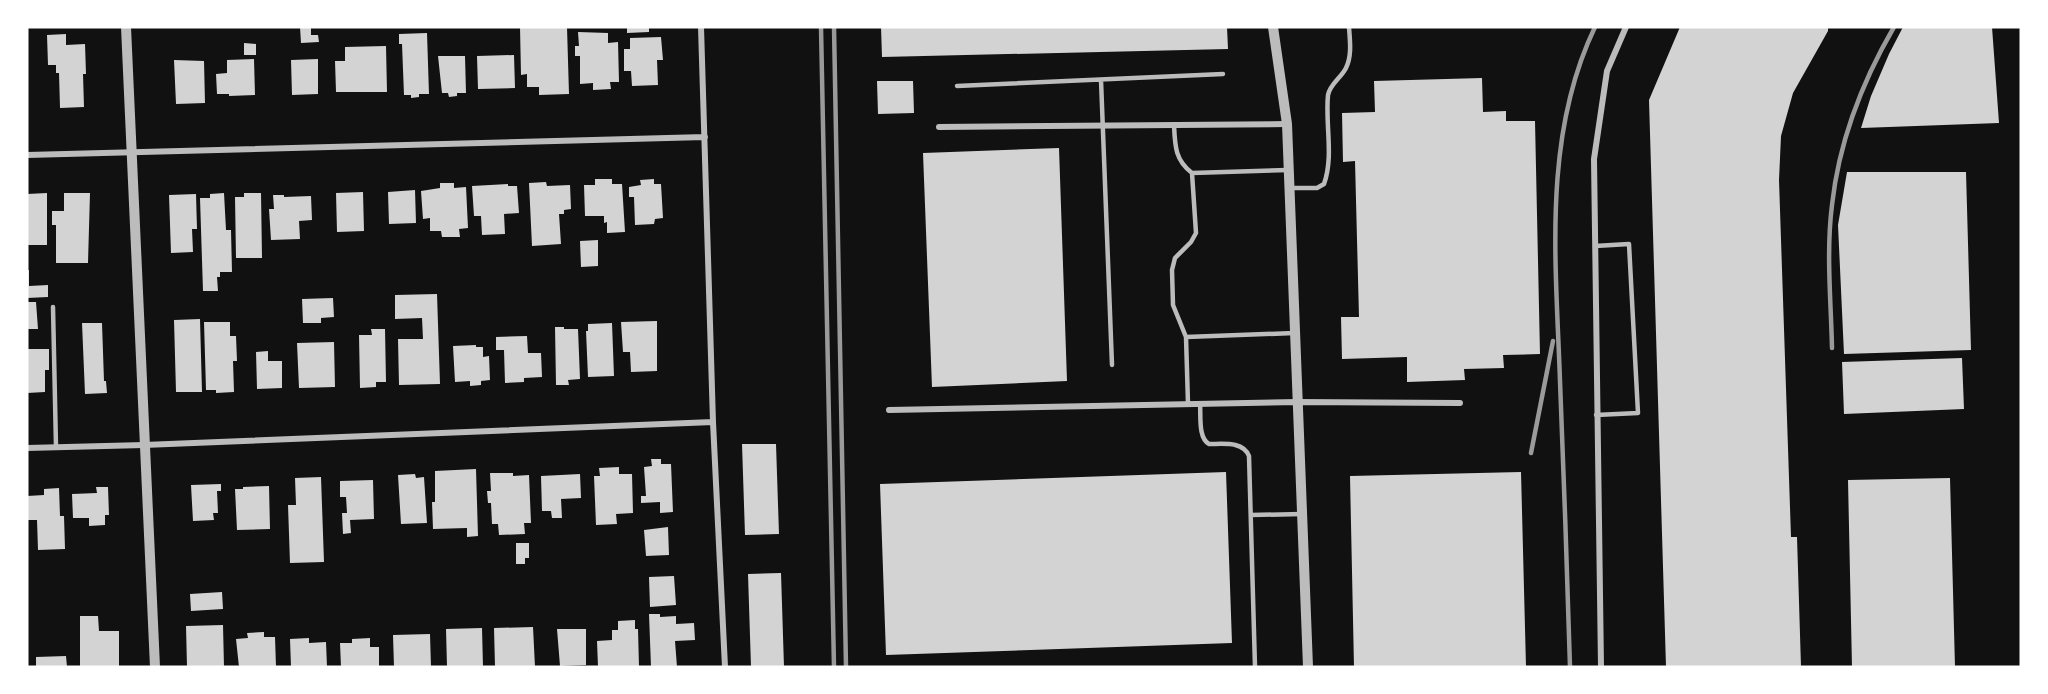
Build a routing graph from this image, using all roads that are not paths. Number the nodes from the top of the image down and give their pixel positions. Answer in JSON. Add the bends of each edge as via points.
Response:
{"nodes":[{"id":1,"x":126,"y":27,"type":"edge"},
{"id":2,"x":701,"y":27,"type":"edge"},
{"id":3,"x":1273,"y":27,"type":"edge"},
{"id":4,"x":1350,"y":27,"type":"edge"},
{"id":5,"x":1626,"y":27,"type":"edge"},
{"id":6,"x":1222,"y":74,"type":"dead end"},
{"id":7,"x":1101,"y":80,"type":"junction"},
{"id":8,"x":957,"y":86,"type":"dead end"},
{"id":9,"x":1287,"y":124,"type":"junction"},
{"id":10,"x":1102,"y":125,"type":"junction"},
{"id":11,"x":1174,"y":125,"type":"junction"},
{"id":12,"x":939,"y":127,"type":"dead end"},
{"id":13,"x":705,"y":137,"type":"junction"},
{"id":14,"x":132,"y":151,"type":"junction"},
{"id":15,"x":27,"y":155,"type":"edge"},
{"id":16,"x":1289,"y":170,"type":"junction"},
{"id":17,"x":1192,"y":173,"type":"junction"},
{"id":18,"x":1290,"y":188,"type":"junction"},
{"id":19,"x":1595,"y":246,"type":"junction"},
{"id":20,"x":53,"y":307,"type":"dead end"},
{"id":21,"x":1295,"y":333,"type":"junction"},
{"id":22,"x":1186,"y":337,"type":"junction"},
{"id":23,"x":1112,"y":365,"type":"dead end"},
{"id":24,"x":1298,"y":402,"type":"junction"},
{"id":25,"x":1460,"y":403,"type":"dead end"},
{"id":26,"x":1188,"y":404,"type":"junction"},
{"id":27,"x":1200,"y":404,"type":"junction"},
{"id":28,"x":889,"y":410,"type":"dead end"},
{"id":29,"x":1596,"y":415,"type":"junction"},
{"id":30,"x":713,"y":422,"type":"junction"},
{"id":31,"x":144,"y":445,"type":"junction"},
{"id":32,"x":56,"y":447,"type":"junction"},
{"id":33,"x":27,"y":448,"type":"edge"},
{"id":34,"x":1302,"y":514,"type":"junction"},
{"id":35,"x":1251,"y":515,"type":"junction"},
{"id":36,"x":155,"y":667,"type":"edge"},
{"id":37,"x":725,"y":667,"type":"edge"},
{"id":38,"x":1255,"y":667,"type":"edge"},
{"id":39,"x":1308,"y":667,"type":"edge"},
{"id":40,"x":1601,"y":667,"type":"edge"}],
"edges":[{"from":1,"to":14,"type":"street"},
{"from":2,"to":13,"type":"street"},
{"from":3,"to":9,"type":"street"},
{"from":4,"to":18,"type":"lane","via":[[1346,69],[1328,93],[1327,176],[1317,188]]},
{"from":5,"to":19,"type":"street","via":[[1607,71],[1594,159]]},
{"from":6,"to":7,"type":"lane"},
{"from":7,"to":8,"type":"lane"},
{"from":7,"to":10,"type":"lane"},
{"from":9,"to":11,"type":"street"},
{"from":9,"to":16,"type":"street"},
{"from":10,"to":11,"type":"street"},
{"from":10,"to":12,"type":"street"},
{"from":10,"to":23,"type":"lane"},
{"from":11,"to":17,"type":"lane","via":[[1175,151]]},
{"from":13,"to":14,"type":"street"},
{"from":13,"to":30,"type":"street"},
{"from":14,"to":15,"type":"street"},
{"from":14,"to":31,"type":"street"},
{"from":16,"to":17,"type":"lane"},
{"from":16,"to":18,"type":"street"},
{"from":17,"to":22,"type":"lane","via":[[1196,233],[1176,258],[1172,270],[1173,305]]},
{"from":18,"to":21,"type":"street"},
{"from":19,"to":29,"type":"street"},
{"from":19,"to":29,"type":"lane","via":[[1629,244],[1638,413]]},
{"from":20,"to":32,"type":"lane"},
{"from":21,"to":22,"type":"lane"},
{"from":21,"to":24,"type":"street"},
{"from":22,"to":26,"type":"lane"},
{"from":24,"to":25,"type":"street"},
{"from":24,"to":27,"type":"street"},
{"from":24,"to":34,"type":"street"},
{"from":26,"to":27,"type":"street"},
{"from":26,"to":28,"type":"street"},
{"from":27,"to":35,"type":"lane","via":[[1205,442],[1246,449]]},
{"from":29,"to":40,"type":"street"},
{"from":30,"to":31,"type":"street"},
{"from":30,"to":37,"type":"street"},
{"from":31,"to":32,"type":"street"},
{"from":31,"to":36,"type":"street"},
{"from":32,"to":33,"type":"street"},
{"from":34,"to":35,"type":"lane"},
{"from":34,"to":39,"type":"street"},
{"from":35,"to":38,"type":"lane"}]}
